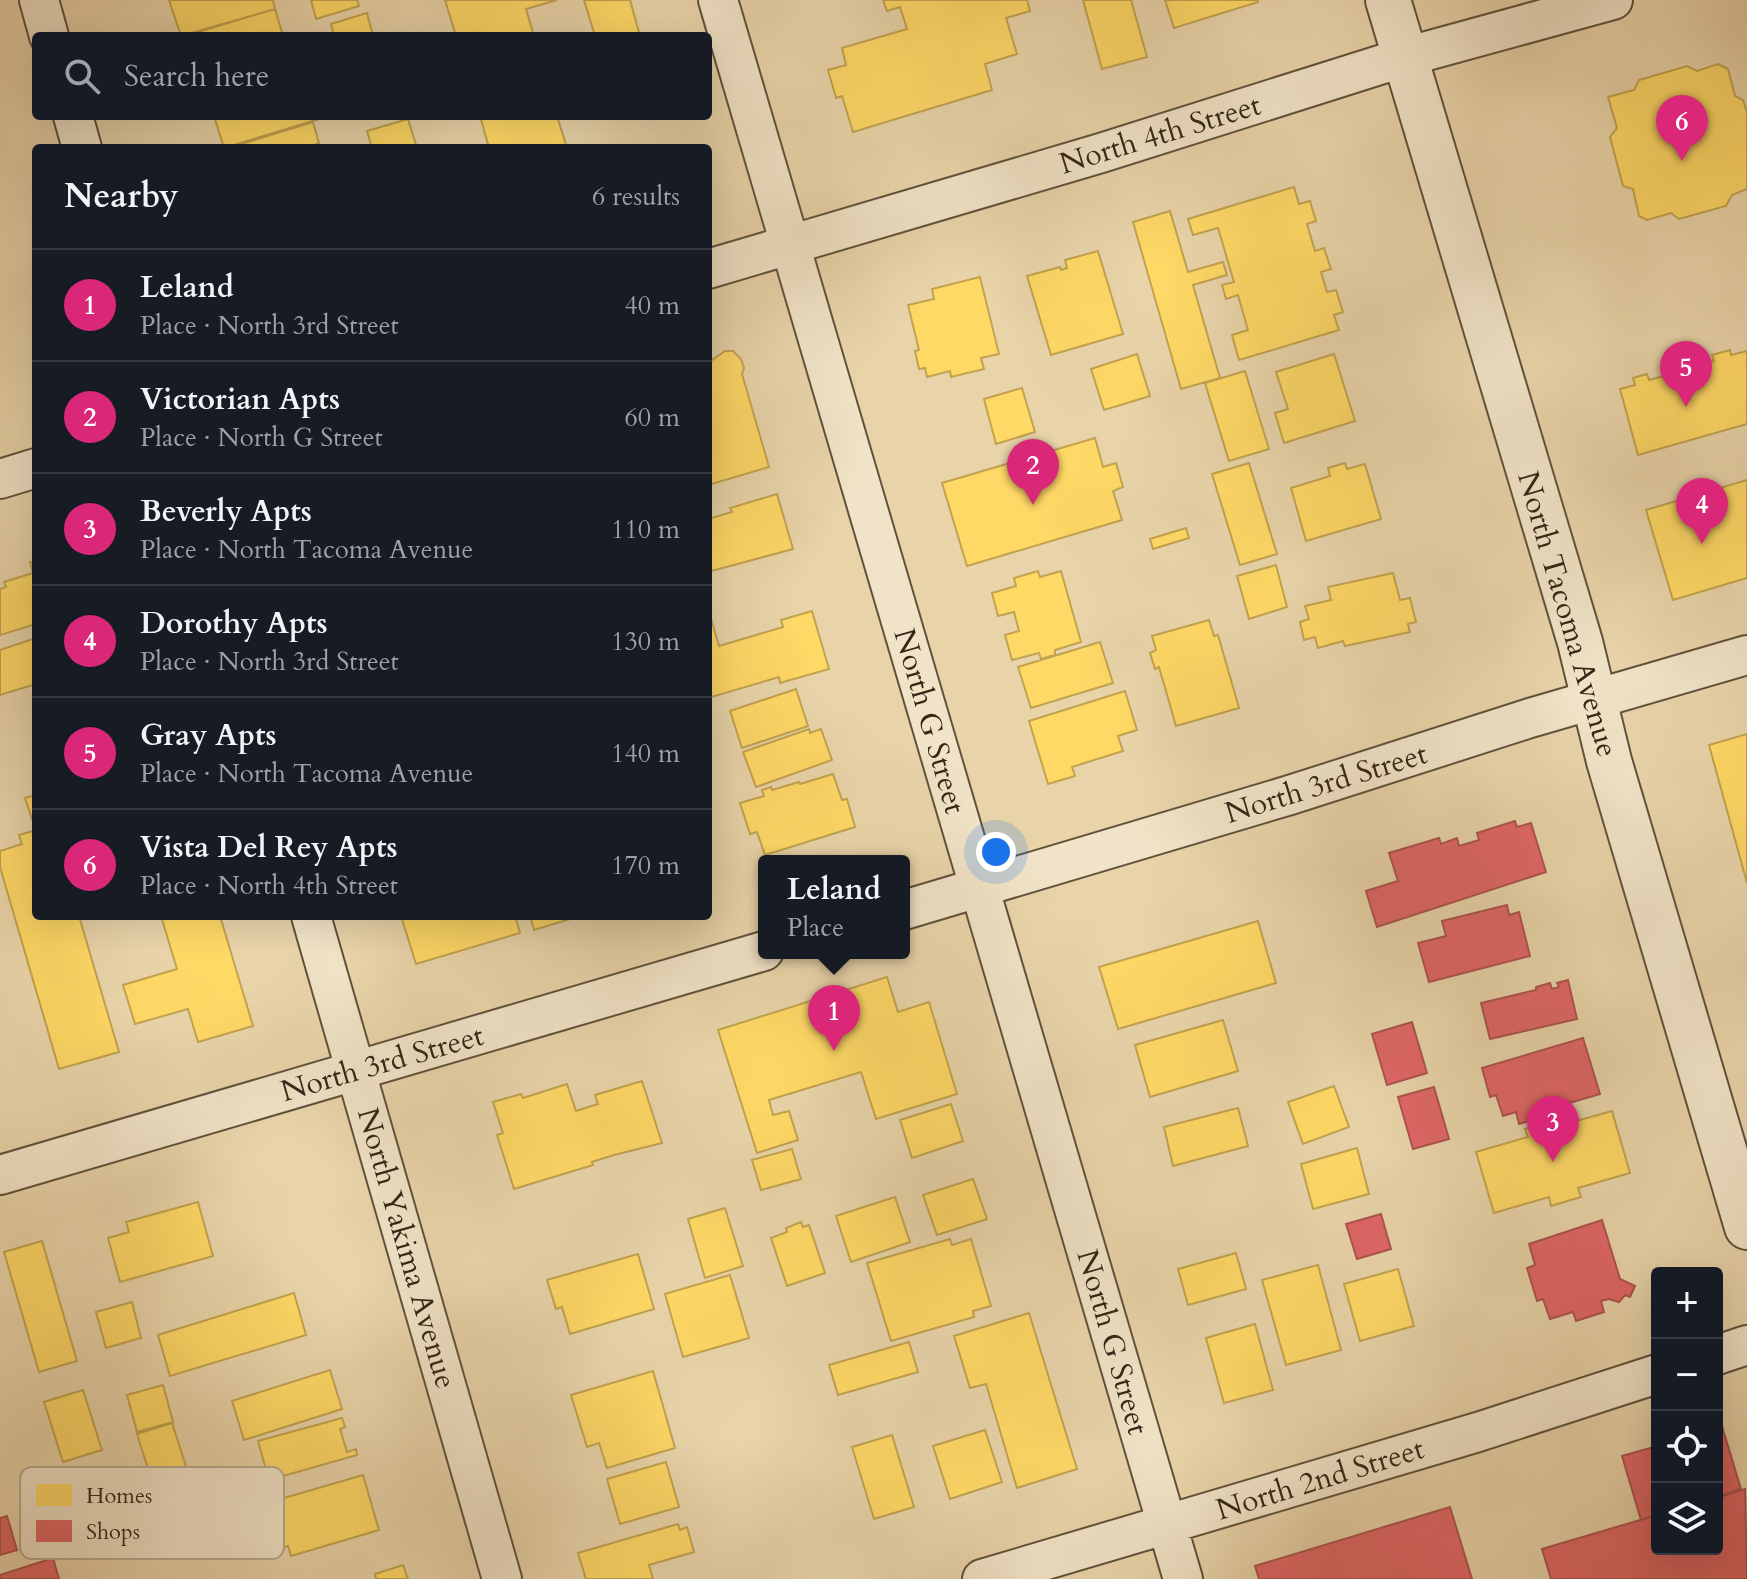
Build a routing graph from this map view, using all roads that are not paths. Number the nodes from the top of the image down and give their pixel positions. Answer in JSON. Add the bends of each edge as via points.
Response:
{"nodes":[{"id":1,"x":39,"y":0,"type":"edge"},
{"id":2,"x":718,"y":0,"type":"edge"},
{"id":3,"x":1388,"y":0,"type":"edge"},
{"id":4,"x":1613,"y":0,"type":"edge"},
{"id":5,"x":48,"y":32,"type":"edge"},
{"id":6,"x":1405,"y":57,"type":"junction"},
{"id":7,"x":74,"y":120,"type":"edge"},
{"id":8,"x":81,"y":144,"type":"edge"},
{"id":9,"x":791,"y":245,"type":"junction"},
{"id":10,"x":712,"y":268,"type":"edge"},
{"id":11,"x":32,"y":469,"type":"edge"},
{"id":12,"x":0,"y":479,"type":"edge"},
{"id":13,"x":1747,"y":655,"type":"edge"},
{"id":14,"x":1593,"y":699,"type":"junction"},
{"id":15,"x":979,"y":888,"type":"junction"},
{"id":16,"x":910,"y":908,"type":"edge"},
{"id":17,"x":312,"y":920,"type":"edge"},
{"id":18,"x":758,"y":953,"type":"edge"},
{"id":19,"x":356,"y":1072,"type":"junction"},
{"id":20,"x":0,"y":1175,"type":"edge"},
{"id":21,"x":1747,"y":1227,"type":"edge"},
{"id":22,"x":1747,"y":1345,"type":"edge"},
{"id":23,"x":1723,"y":1353,"type":"edge"},
{"id":24,"x":1651,"y":1376,"type":"edge"},
{"id":25,"x":1167,"y":1524,"type":"junction"},
{"id":26,"x":502,"y":1579,"type":"edge"},
{"id":27,"x":982,"y":1579,"type":"edge"},
{"id":28,"x":1183,"y":1579,"type":"edge"}],
"edges":[{"from":1,"to":5,"type":"street"},
{"from":2,"to":9,"type":"street","name":"North G Street"},
{"from":3,"to":6,"type":"street","name":"North Tacoma Avenue"},
{"from":4,"to":6,"type":"street","name":"North 4th Street"},
{"from":6,"to":9,"type":"street","name":"North 4th Street"},
{"from":6,"to":14,"type":"street","name":"North Tacoma Avenue"},
{"from":7,"to":8,"type":"street"},
{"from":9,"to":10,"type":"street","name":"North 4th Street"},
{"from":9,"to":15,"type":"street","name":"North G Street"},
{"from":11,"to":12,"type":"street"},
{"from":13,"to":14,"type":"street","name":"North 3rd Street"},
{"from":14,"to":15,"type":"street","name":"North 3rd Street"},
{"from":14,"to":21,"type":"street","name":"North Tacoma Avenue"},
{"from":15,"to":16,"type":"street","name":"North 3rd Street"},
{"from":15,"to":25,"type":"street","name":"North G Street"},
{"from":17,"to":19,"type":"street","name":"North Yakima Avenue"},
{"from":18,"to":19,"type":"street","name":"North 3rd Street"},
{"from":19,"to":20,"type":"street","name":"North 3rd Street"},
{"from":19,"to":26,"type":"street","name":"North Yakima Avenue"},
{"from":22,"to":23,"type":"street"},
{"from":24,"to":25,"type":"street","name":"North 2nd Street"},
{"from":25,"to":27,"type":"street","name":"North 2nd Street"},
{"from":25,"to":28,"type":"street","name":"North G Street"}]}
